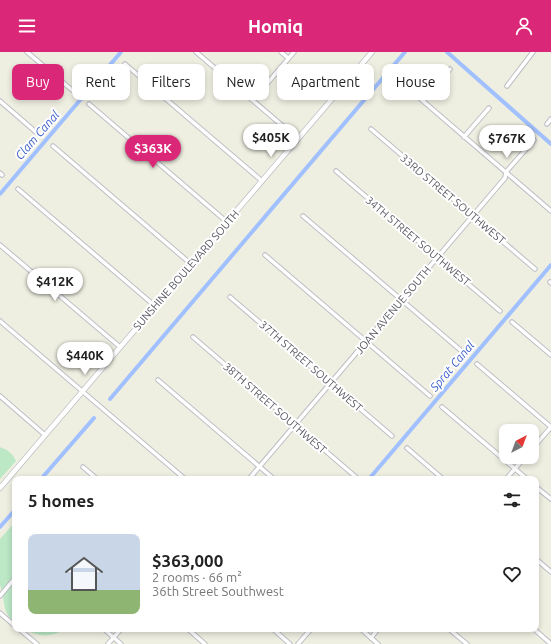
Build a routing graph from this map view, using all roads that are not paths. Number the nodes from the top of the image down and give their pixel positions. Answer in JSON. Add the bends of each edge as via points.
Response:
{"nodes":[{"id":1,"x":27,"y":52,"type":"edge"},
{"id":2,"x":196,"y":52,"type":"edge"},
{"id":3,"x":281,"y":52,"type":"edge"},
{"id":4,"x":294,"y":52,"type":"edge"},
{"id":5,"x":533,"y":52,"type":"edge"},
{"id":6,"x":369,"y":53,"type":"edge"},
{"id":7,"x":288,"y":58,"type":"junction"},
{"id":8,"x":213,"y":66,"type":"edge"},
{"id":9,"x":130,"y":68,"type":"edge"},
{"id":10,"x":269,"y":81,"type":"edge"},
{"id":11,"x":507,"y":86,"type":"dead end"},
{"id":12,"x":72,"y":90,"type":"dead end"},
{"id":13,"x":253,"y":100,"type":"edge"},
{"id":14,"x":0,"y":101,"type":"edge"},
{"id":15,"x":423,"y":101,"type":"edge"},
{"id":16,"x":89,"y":104,"type":"dead end"},
{"id":17,"x":489,"y":108,"type":"dead end"},
{"id":18,"x":551,"y":119,"type":"edge"},
{"id":19,"x":547,"y":124,"type":"dead end"},
{"id":20,"x":371,"y":129,"type":"dead end"},
{"id":21,"x":37,"y":132,"type":"dead end"},
{"id":22,"x":464,"y":136,"type":"junction"},
{"id":23,"x":298,"y":139,"type":"junction"},
{"id":24,"x":534,"y":140,"type":"dead end"},
{"id":25,"x":53,"y":146,"type":"dead end"},
{"id":26,"x":336,"y":171,"type":"dead end"},
{"id":27,"x":506,"y":172,"type":"junction"},
{"id":28,"x":262,"y":180,"type":"junction"},
{"id":29,"x":18,"y":189,"type":"dead end"},
{"id":30,"x":550,"y":208,"type":"edge"},
{"id":31,"x":303,"y":216,"type":"dead end"},
{"id":32,"x":473,"y":216,"type":"junction"},
{"id":33,"x":227,"y":222,"type":"junction"},
{"id":34,"x":0,"y":245,"type":"edge"},
{"id":35,"x":265,"y":255,"type":"dead end"},
{"id":36,"x":437,"y":258,"type":"junction"},
{"id":37,"x":191,"y":264,"type":"junction"},
{"id":38,"x":535,"y":270,"type":"dead end"},
{"id":39,"x":230,"y":297,"type":"dead end"},
{"id":40,"x":402,"y":300,"type":"junction"},
{"id":41,"x":155,"y":306,"type":"junction"},
{"id":42,"x":500,"y":311,"type":"dead end"},
{"id":43,"x":0,"y":321,"type":"edge"},
{"id":44,"x":512,"y":322,"type":"dead end"},
{"id":45,"x":193,"y":338,"type":"dead end"},
{"id":46,"x":366,"y":342,"type":"junction"},
{"id":47,"x":120,"y":347,"type":"junction"},
{"id":48,"x":465,"y":354,"type":"dead end"},
{"id":49,"x":551,"y":355,"type":"edge"},
{"id":50,"x":477,"y":364,"type":"dead end"},
{"id":51,"x":158,"y":380,"type":"dead end"},
{"id":52,"x":330,"y":383,"type":"junction"},
{"id":53,"x":82,"y":391,"type":"junction"},
{"id":54,"x":0,"y":396,"type":"edge"},
{"id":55,"x":430,"y":396,"type":"dead end"},
{"id":56,"x":442,"y":407,"type":"dead end"},
{"id":57,"x":295,"y":425,"type":"junction"},
{"id":58,"x":551,"y":427,"type":"edge"},
{"id":59,"x":45,"y":435,"type":"junction"},
{"id":60,"x":392,"y":436,"type":"dead end"},
{"id":61,"x":539,"y":441,"type":"edge"},
{"id":62,"x":407,"y":448,"type":"dead end"},
{"id":63,"x":519,"y":464,"type":"edge"},
{"id":64,"x":83,"y":467,"type":"dead end"},
{"id":65,"x":259,"y":467,"type":"junction"},
{"id":66,"x":515,"y":469,"type":"junction"},
{"id":67,"x":94,"y":476,"type":"edge"},
{"id":68,"x":181,"y":476,"type":"edge"},
{"id":69,"x":252,"y":476,"type":"edge"},
{"id":70,"x":270,"y":476,"type":"edge"},
{"id":71,"x":354,"y":476,"type":"edge"},
{"id":72,"x":439,"y":476,"type":"edge"},
{"id":73,"x":509,"y":476,"type":"edge"},
{"id":74,"x":523,"y":476,"type":"edge"},
{"id":75,"x":0,"y":488,"type":"edge"},
{"id":76,"x":539,"y":490,"type":"edge"},
{"id":77,"x":551,"y":500,"type":"edge"},
{"id":78,"x":539,"y":562,"type":"edge"},
{"id":79,"x":551,"y":572,"type":"edge"},
{"id":80,"x":12,"y":582,"type":"edge"},
{"id":81,"x":0,"y":596,"type":"edge"},
{"id":82,"x":0,"y":613,"type":"edge"},
{"id":83,"x":12,"y":623,"type":"edge"},
{"id":84,"x":23,"y":632,"type":"edge"},
{"id":85,"x":107,"y":632,"type":"edge"},
{"id":86,"x":119,"y":632,"type":"edge"},
{"id":87,"x":192,"y":632,"type":"edge"},
{"id":88,"x":276,"y":632,"type":"edge"},
{"id":89,"x":308,"y":632,"type":"edge"},
{"id":90,"x":364,"y":632,"type":"edge"},
{"id":91,"x":376,"y":632,"type":"edge"},
{"id":92,"x":453,"y":632,"type":"edge"},
{"id":93,"x":537,"y":632,"type":"edge"},
{"id":94,"x":114,"y":638,"type":"junction"},
{"id":95,"x":371,"y":638,"type":"junction"},
{"id":96,"x":37,"y":644,"type":"edge"},
{"id":97,"x":108,"y":644,"type":"edge"},
{"id":98,"x":121,"y":644,"type":"edge"},
{"id":99,"x":206,"y":644,"type":"edge"},
{"id":100,"x":290,"y":644,"type":"edge"},
{"id":101,"x":298,"y":644,"type":"edge"},
{"id":102,"x":378,"y":644,"type":"edge"},
{"id":103,"x":467,"y":644,"type":"edge"},
{"id":104,"x":551,"y":644,"type":"edge"}],
"edges":[{"from":1,"to":12,"type":"street"},
{"from":2,"to":8,"type":"street"},
{"from":3,"to":7,"type":"street"},
{"from":4,"to":7,"type":"street"},
{"from":5,"to":11,"type":"street"},
{"from":6,"to":23,"type":"street","name":"SUNSHINE BOULEVARD SOUTH"},
{"from":7,"to":10,"type":"street"},
{"from":9,"to":28,"type":"street"},
{"from":13,"to":23,"type":"street"},
{"from":14,"to":21,"type":"street"},
{"from":15,"to":22,"type":"street"},
{"from":16,"to":33,"type":"street"},
{"from":17,"to":22,"type":"street"},
{"from":18,"to":19,"type":"street"},
{"from":20,"to":32,"type":"street","name":"33RD STREET SOUTHWEST"},
{"from":22,"to":27,"type":"street"},
{"from":23,"to":28,"type":"street","name":"SUNSHINE BOULEVARD SOUTH"},
{"from":24,"to":27,"type":"street","name":"JOAN AVENUE SOUTH"},
{"from":25,"to":37,"type":"street"},
{"from":26,"to":36,"type":"street","name":"34TH STREET SOUTHWEST"},
{"from":27,"to":30,"type":"street"},
{"from":27,"to":32,"type":"street","name":"JOAN AVENUE SOUTH","via":[[505,178]]},
{"from":28,"to":33,"type":"street","name":"SUNSHINE BOULEVARD SOUTH"},
{"from":29,"to":41,"type":"street"},
{"from":31,"to":40,"type":"street"},
{"from":32,"to":36,"type":"street","name":"JOAN AVENUE SOUTH"},
{"from":32,"to":38,"type":"street","name":"33RD STREET SOUTHWEST"},
{"from":33,"to":37,"type":"street","name":"SUNSHINE BOULEVARD SOUTH"},
{"from":34,"to":47,"type":"street"},
{"from":35,"to":46,"type":"street"},
{"from":36,"to":40,"type":"street","name":"JOAN AVENUE SOUTH"},
{"from":36,"to":42,"type":"street","name":"34TH STREET SOUTHWEST"},
{"from":37,"to":41,"type":"street","name":"SUNSHINE BOULEVARD SOUTH"},
{"from":39,"to":52,"type":"street","name":"37TH STREET SOUTHWEST"},
{"from":40,"to":46,"type":"street","name":"JOAN AVENUE SOUTH"},
{"from":40,"to":48,"type":"street"},
{"from":41,"to":47,"type":"street","name":"SUNSHINE BOULEVARD SOUTH"},
{"from":43,"to":53,"type":"street"},
{"from":44,"to":49,"type":"street"},
{"from":45,"to":57,"type":"street","name":"38TH STREET SOUTHWEST"},
{"from":46,"to":52,"type":"street","name":"JOAN AVENUE SOUTH"},
{"from":46,"to":55,"type":"street"},
{"from":47,"to":53,"type":"street","name":"SUNSHINE BOULEVARD SOUTH"},
{"from":50,"to":58,"type":"street"},
{"from":51,"to":65,"type":"street"},
{"from":52,"to":57,"type":"street","name":"JOAN AVENUE SOUTH"},
{"from":52,"to":60,"type":"street","name":"37TH STREET SOUTHWEST"},
{"from":53,"to":59,"type":"street","name":"SUNSHINE BOULEVARD SOUTH"},
{"from":53,"to":68,"type":"street"},
{"from":54,"to":59,"type":"street"},
{"from":56,"to":66,"type":"street"},
{"from":57,"to":65,"type":"street","name":"JOAN AVENUE SOUTH"},
{"from":57,"to":71,"type":"street","name":"38TH STREET SOUTHWEST"},
{"from":58,"to":61,"type":"street"},
{"from":59,"to":75,"type":"street","name":"SUNSHINE BOULEVARD SOUTH"},
{"from":62,"to":72,"type":"street"},
{"from":63,"to":66,"type":"street"},
{"from":64,"to":67,"type":"street"},
{"from":65,"to":69,"type":"street","name":"JOAN AVENUE SOUTH"},
{"from":65,"to":70,"type":"street"},
{"from":66,"to":73,"type":"street"},
{"from":66,"to":74,"type":"street"},
{"from":76,"to":77,"type":"street"},
{"from":78,"to":79,"type":"street"},
{"from":80,"to":81,"type":"street"},
{"from":82,"to":83,"type":"street"},
{"from":84,"to":96,"type":"street"},
{"from":85,"to":94,"type":"street"},
{"from":86,"to":94,"type":"street"},
{"from":87,"to":99,"type":"street"},
{"from":88,"to":100,"type":"street"},
{"from":89,"to":101,"type":"street"},
{"from":90,"to":95,"type":"street"},
{"from":91,"to":95,"type":"street"},
{"from":92,"to":103,"type":"street"},
{"from":93,"to":104,"type":"street"},
{"from":94,"to":97,"type":"street"},
{"from":94,"to":98,"type":"street"},
{"from":95,"to":102,"type":"street"}]}
